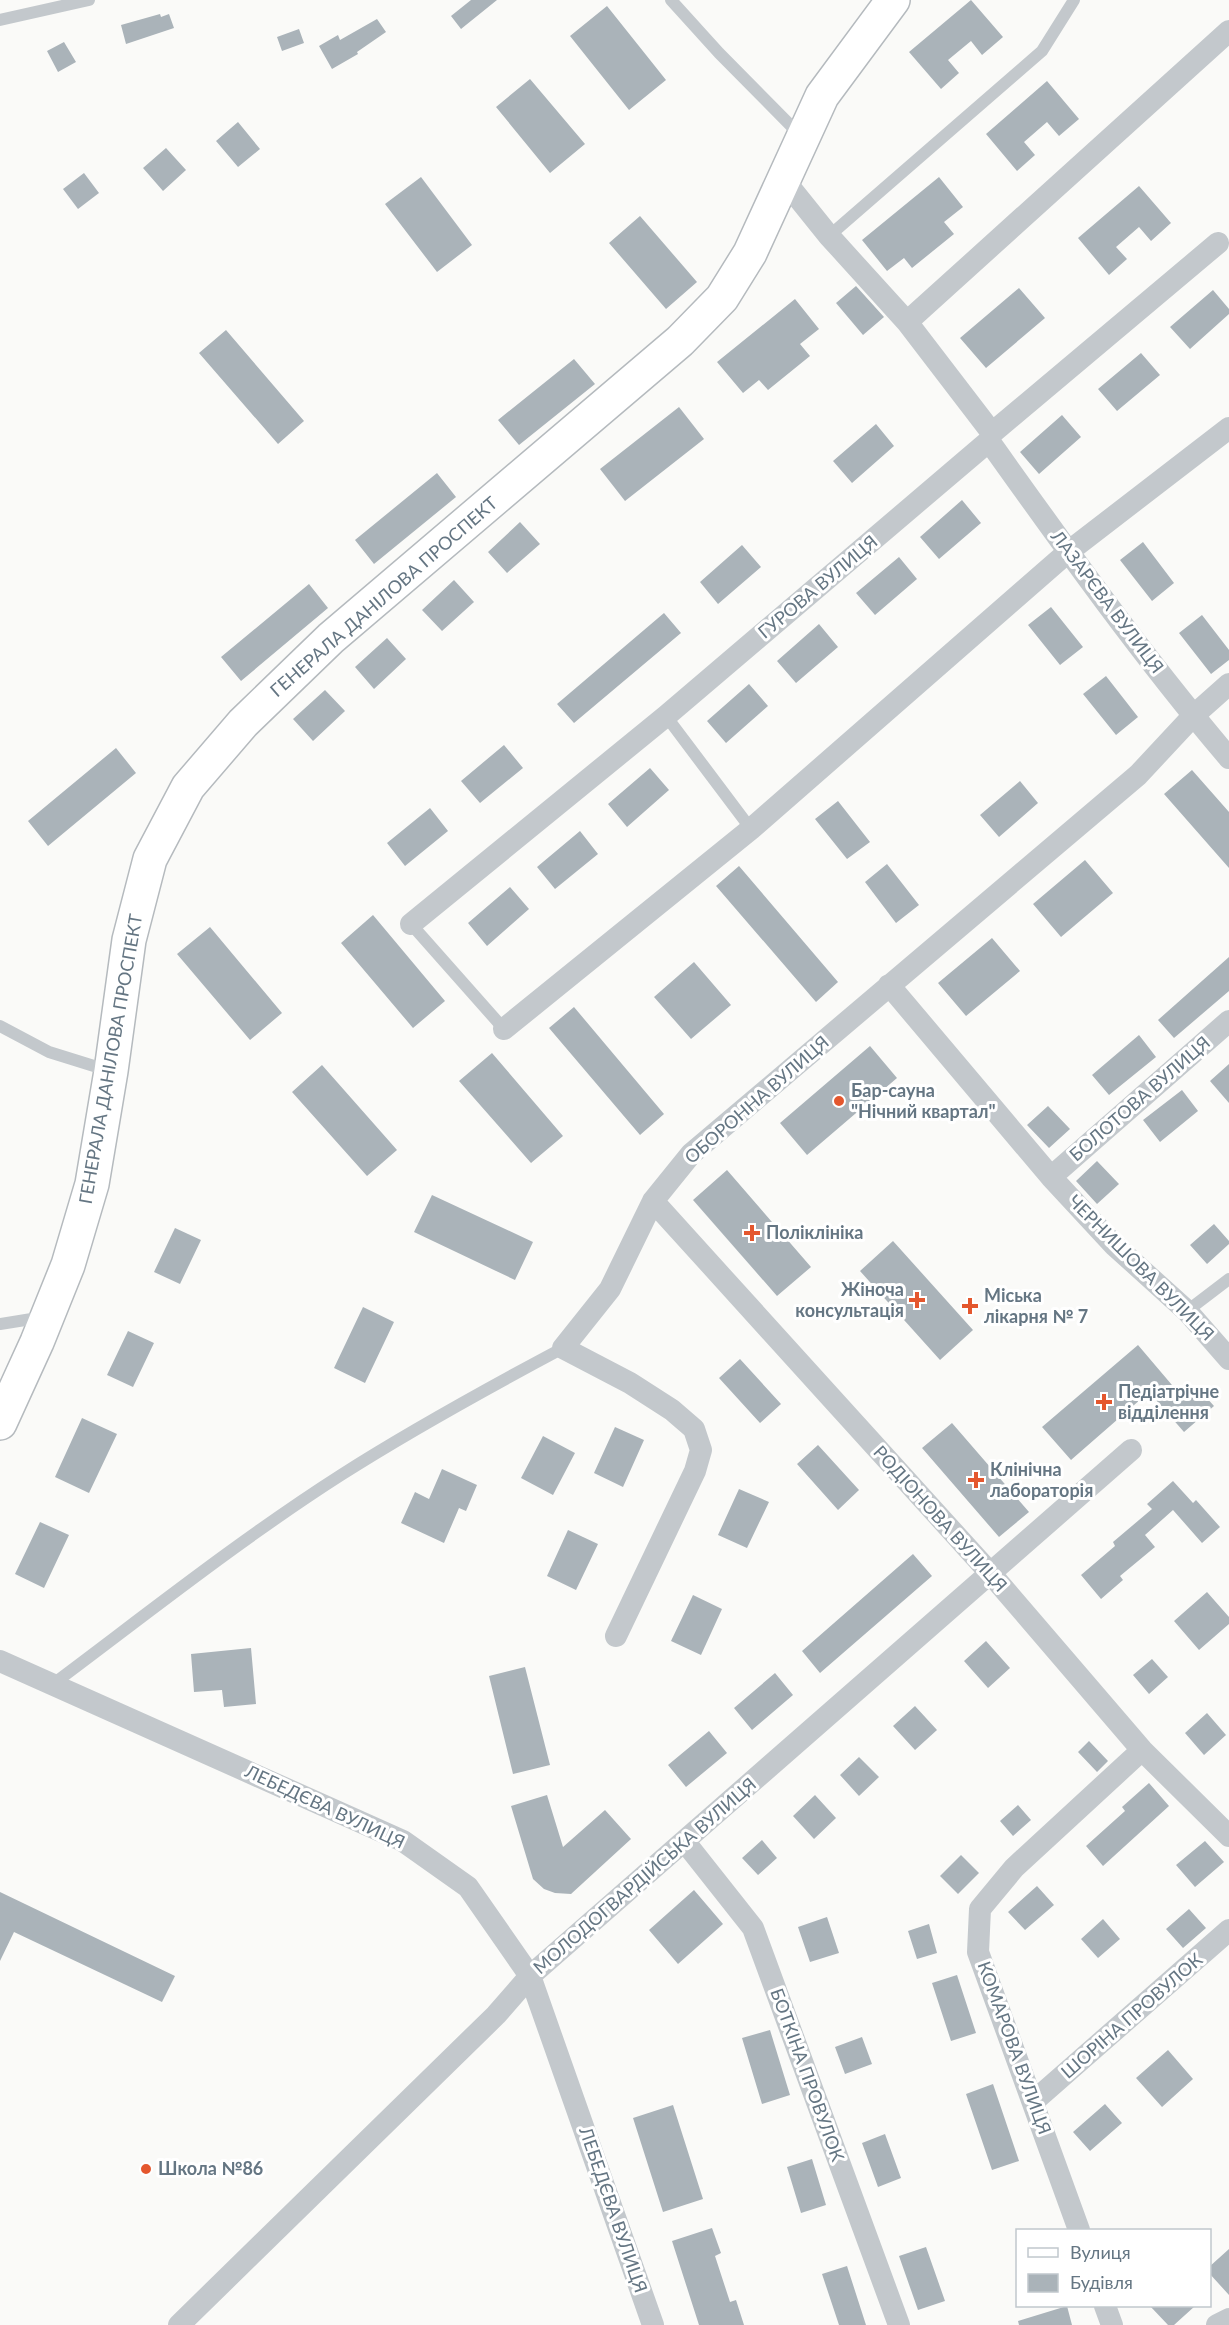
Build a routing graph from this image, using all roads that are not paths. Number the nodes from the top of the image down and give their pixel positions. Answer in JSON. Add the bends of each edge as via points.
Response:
{"nodes":[{"id":1,"x":89,"y":0,"type":"edge"},
{"id":2,"x":671,"y":0,"type":"edge"},
{"id":3,"x":893,"y":0,"type":"edge"},
{"id":4,"x":1074,"y":0,"type":"edge"},
{"id":5,"x":0,"y":20,"type":"edge"},
{"id":6,"x":1229,"y":31,"type":"edge"},
{"id":7,"x":802,"y":137,"type":"junction"},
{"id":8,"x":784,"y":180,"type":"junction"},
{"id":9,"x":829,"y":236,"type":"junction"},
{"id":10,"x":1218,"y":243,"type":"dead end"},
{"id":11,"x":907,"y":321,"type":"junction"},
{"id":12,"x":1229,"y":428,"type":"edge"},
{"id":13,"x":991,"y":437,"type":"junction"},
{"id":14,"x":1068,"y":552,"type":"junction"},
{"id":15,"x":1229,"y":684,"type":"edge"},
{"id":16,"x":666,"y":716,"type":"junction"},
{"id":17,"x":1193,"y":716,"type":"junction"},
{"id":18,"x":1229,"y":758,"type":"edge"},
{"id":19,"x":751,"y":829,"type":"junction"},
{"id":20,"x":411,"y":924,"type":"joint"},
{"id":21,"x":889,"y":985,"type":"junction"},
{"id":22,"x":1229,"y":1021,"type":"edge"},
{"id":23,"x":0,"y":1026,"type":"edge"},
{"id":24,"x":504,"y":1029,"type":"joint"},
{"id":25,"x":111,"y":1071,"type":"junction"},
{"id":26,"x":1051,"y":1177,"type":"junction"},
{"id":27,"x":652,"y":1201,"type":"junction"},
{"id":28,"x":1229,"y":1279,"type":"edge"},
{"id":29,"x":1187,"y":1311,"type":"junction"},
{"id":30,"x":48,"y":1316,"type":"junction"},
{"id":31,"x":0,"y":1324,"type":"edge"},
{"id":32,"x":563,"y":1348,"type":"junction"},
{"id":33,"x":1229,"y":1359,"type":"edge"},
{"id":34,"x":0,"y":1423,"type":"edge"},
{"id":35,"x":1131,"y":1450,"type":"dead end"},
{"id":36,"x":991,"y":1574,"type":"junction"},
{"id":37,"x":616,"y":1636,"type":"dead end"},
{"id":38,"x":0,"y":1661,"type":"edge"},
{"id":39,"x":53,"y":1684,"type":"junction"},
{"id":40,"x":1142,"y":1750,"type":"junction"},
{"id":41,"x":1229,"y":1836,"type":"edge"},
{"id":42,"x":685,"y":1842,"type":"junction"},
{"id":43,"x":1229,"y":1930,"type":"edge"},
{"id":44,"x":530,"y":1976,"type":"junction"},
{"id":45,"x":1034,"y":2101,"type":"junction"},
{"id":46,"x":1079,"y":2229,"type":"edge"},
{"id":47,"x":1106,"y":2307,"type":"edge"},
{"id":48,"x":1229,"y":2319,"type":"edge"},
{"id":49,"x":179,"y":2325,"type":"edge"},
{"id":50,"x":653,"y":2325,"type":"edge"},
{"id":51,"x":899,"y":2325,"type":"edge"},
{"id":52,"x":1112,"y":2325,"type":"edge"},
{"id":53,"x":1217,"y":2325,"type":"edge"}],
"edges":[{"from":1,"to":5,"type":"lane"},
{"from":2,"to":7,"type":"lane"},
{"from":3,"to":7,"type":"main road","name":"ГЕНЕРАЛА ДАНІЛОВА ПРОСПЕКТ","via":[[822,96]]},
{"from":4,"to":9,"type":"lane","via":[[1042,51]]},
{"from":6,"to":11,"type":"street"},
{"from":7,"to":8,"type":"main road","name":"ГЕНЕРАЛА ДАНІЛОВА ПРОСПЕКТ"},
{"from":8,"to":9,"type":"street","name":"ЛАЗАРЄВА ВУЛИЦЯ"},
{"from":8,"to":25,"type":"main road","name":"ГЕНЕРАЛА ДАНІЛОВА ПРОСПЕКТ","via":[[750,253],[722,298],[697,324],[331,638],[243,723],[188,788],[150,859],[129,940]]},
{"from":9,"to":11,"type":"street","name":"ЛАЗАРЄВА ВУЛИЦЯ"},
{"from":10,"to":13,"type":"street","name":"ГУРОВА ВУЛИЦЯ"},
{"from":11,"to":13,"type":"street","name":"ЛАЗАРЄВА ВУЛИЦЯ"},
{"from":12,"to":14,"type":"street"},
{"from":13,"to":14,"type":"street","name":"ЛАЗАРЄВА ВУЛИЦЯ"},
{"from":13,"to":16,"type":"street","name":"ГУРОВА ВУЛИЦЯ"},
{"from":14,"to":17,"type":"street","name":"ЛАЗАРЄВА ВУЛИЦЯ"},
{"from":14,"to":19,"type":"street"},
{"from":15,"to":17,"type":"street","name":"ОБОРОННА ВУЛИЦЯ"},
{"from":16,"to":19,"type":"lane"},
{"from":16,"to":20,"type":"street","name":"ГУРОВА ВУЛИЦЯ"},
{"from":17,"to":18,"type":"street","name":"ЛАЗАРЄВА ВУЛИЦЯ"},
{"from":17,"to":21,"type":"street","name":"ОБОРОННА ВУЛИЦЯ","via":[[1138,775]]},
{"from":19,"to":24,"type":"street"},
{"from":20,"to":24,"type":"lane"},
{"from":21,"to":26,"type":"street","name":"ЧЕРНИШОВА ВУЛИЦЯ"},
{"from":21,"to":27,"type":"street","name":"ОБОРОННА ВУЛИЦЯ","via":[[691,1154]]},
{"from":22,"to":26,"type":"street","name":"БОЛОТОВА ВУЛИЦЯ"},
{"from":23,"to":25,"type":"lane","via":[[49,1052]]},
{"from":25,"to":30,"type":"main road","name":"ГЕНЕРАЛА ДАНІЛОВА ПРОСПЕКТ","via":[[92,1184]]},
{"from":26,"to":29,"type":"street","name":"ЧЕРНИШОВА ВУЛИЦЯ","via":[[1114,1245]]},
{"from":27,"to":32,"type":"street","name":"ОБОРОННА ВУЛИЦЯ","via":[[610,1289]]},
{"from":27,"to":36,"type":"street","name":"РОДІОНОВА ВУЛИЦЯ"},
{"from":28,"to":29,"type":"lane"},
{"from":29,"to":33,"type":"street","name":"ЧЕРНИШОВА ВУЛИЦЯ"},
{"from":30,"to":31,"type":"lane"},
{"from":30,"to":34,"type":"main road","name":"ГЕНЕРАЛА ДАНІЛОВА ПРОСПЕКТ"},
{"from":32,"to":37,"type":"street","via":[[672,1410],[694,1429],[701,1450],[695,1471]]},
{"from":32,"to":39,"type":"lane","via":[[340,1475],[212,1564]]},
{"from":35,"to":36,"type":"street","name":"МОЛОДОГВАРДІЙСЬКА ВУЛИЦЯ"},
{"from":36,"to":40,"type":"street","name":"РОДІОНОВА ВУЛИЦЯ"},
{"from":36,"to":42,"type":"street","name":"МОЛОДОГВАРДІЙСЬКА ВУЛИЦЯ"},
{"from":38,"to":39,"type":"street","name":"ЛЕБЕДЄВА ВУЛИЦЯ"},
{"from":39,"to":44,"type":"street","name":"ЛЕБЕДЄВА ВУЛИЦЯ","via":[[403,1841],[468,1887]]},
{"from":40,"to":41,"type":"street","name":"РОДІОНОВА ВУЛИЦЯ"},
{"from":40,"to":45,"type":"street","name":"КОМАРОВА ВУЛИЦЯ","via":[[1014,1868],[980,1909],[978,1952]]},
{"from":42,"to":44,"type":"street","name":"МОЛОДОГВАРДІЙСЬКА ВУЛИЦЯ"},
{"from":42,"to":51,"type":"street","name":"БОТКІНА ПРОВУЛОК","via":[[753,1928]]},
{"from":43,"to":45,"type":"street","name":"ШОРІНА ПРОВУЛОК"},
{"from":44,"to":49,"type":"street","name":"МОЛОДОГВАРДІЙСЬКА ВУЛИЦЯ","via":[[496,2015]]},
{"from":44,"to":50,"type":"street","name":"ЛЕБЕДЄВА ВУЛИЦЯ"},
{"from":45,"to":46,"type":"street","name":"КОМАРОВА ВУЛИЦЯ"},
{"from":47,"to":52,"type":"street"},
{"from":48,"to":53,"type":"street"}]}
